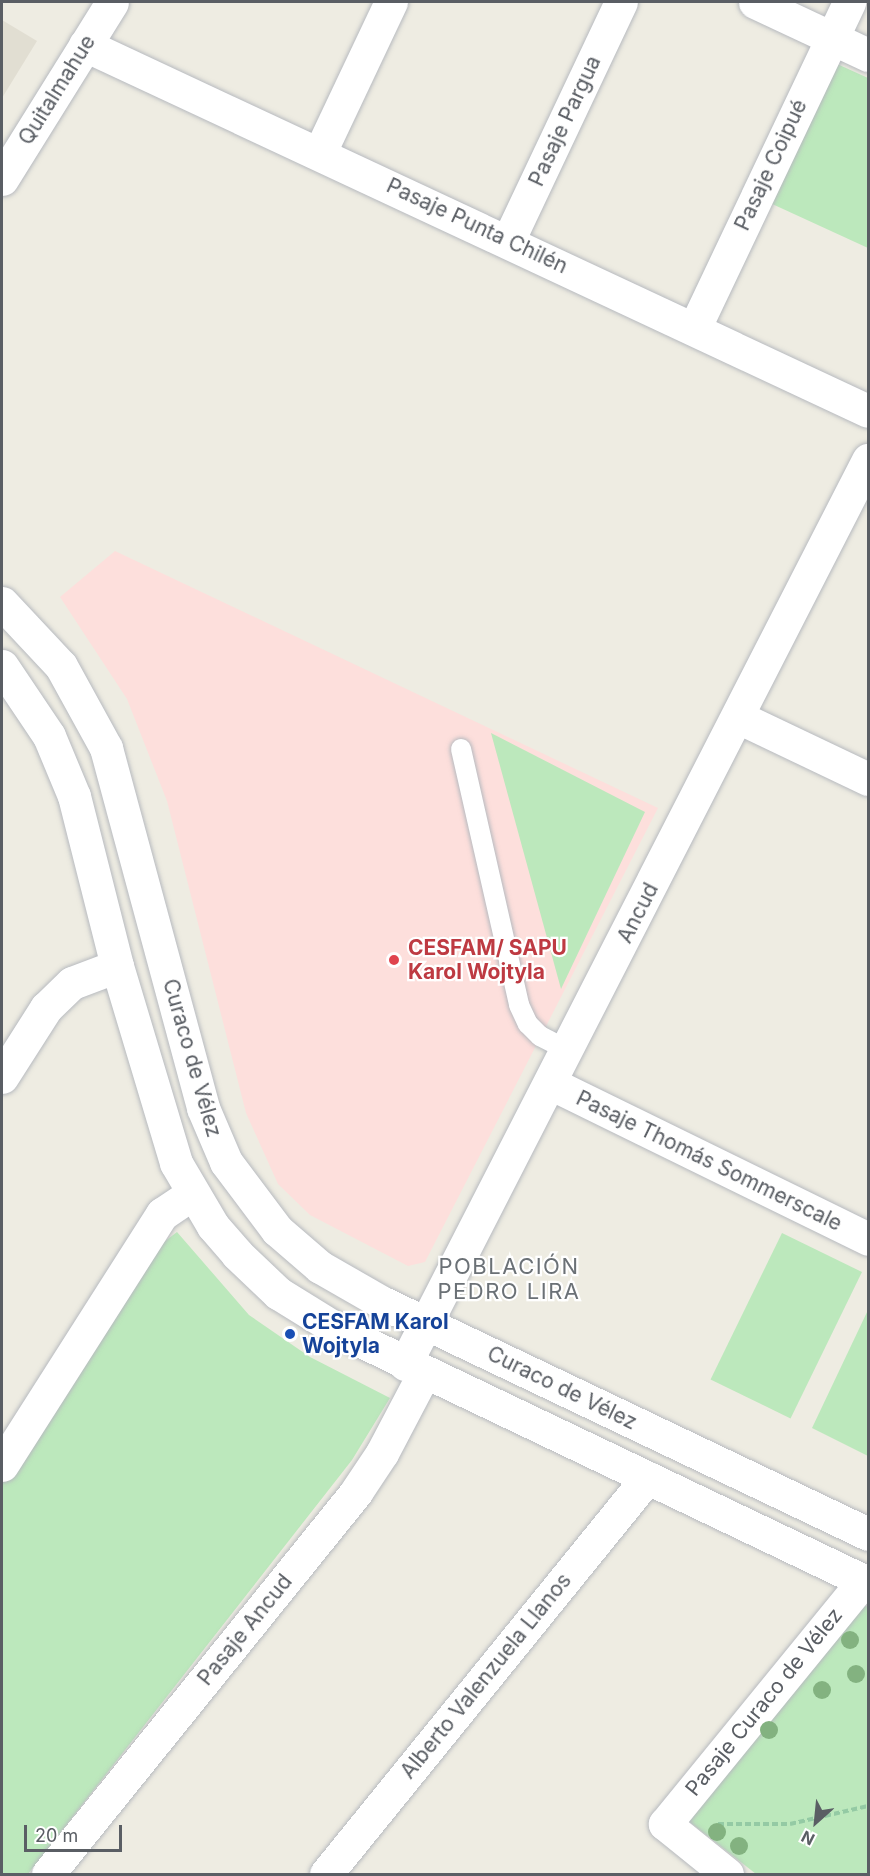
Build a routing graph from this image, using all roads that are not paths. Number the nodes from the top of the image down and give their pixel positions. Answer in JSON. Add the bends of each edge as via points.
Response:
{"nodes":[{"id":1,"x":112,"y":2,"type":"edge"},
{"id":2,"x":392,"y":2,"type":"edge"},
{"id":3,"x":621,"y":2,"type":"edge"},
{"id":4,"x":755,"y":2,"type":"edge"},
{"id":5,"x":849,"y":2,"type":"edge"},
{"id":6,"x":832,"y":38,"type":"junction"},
{"id":7,"x":85,"y":45,"type":"junction"},
{"id":8,"x":868,"y":55,"type":"edge"},
{"id":9,"x":320,"y":152,"type":"junction"},
{"id":10,"x":2,"y":179,"type":"edge"},
{"id":11,"x":508,"y":241,"type":"junction"},
{"id":12,"x":694,"y":329,"type":"junction"},
{"id":13,"x":868,"y":411,"type":"edge"},
{"id":14,"x":868,"y":460,"type":"edge"},
{"id":15,"x":2,"y":603,"type":"edge"},
{"id":16,"x":2,"y":666,"type":"edge"},
{"id":17,"x":738,"y":717,"type":"junction"},
{"id":18,"x":461,"y":749,"type":"dead end"},
{"id":19,"x":868,"y":779,"type":"edge"},
{"id":20,"x":117,"y":966,"type":"junction"},
{"id":21,"x":567,"y":1050,"type":"junction"},
{"id":22,"x":2,"y":1077,"type":"edge"},
{"id":23,"x":550,"y":1083,"type":"junction"},
{"id":24,"x":192,"y":1194,"type":"junction"},
{"id":25,"x":868,"y":1239,"type":"edge"},
{"id":26,"x":428,"y":1324,"type":"junction"},
{"id":27,"x":415,"y":1369,"type":"junction"},
{"id":28,"x":2,"y":1465,"type":"edge"},
{"id":29,"x":647,"y":1478,"type":"junction"},
{"id":30,"x":868,"y":1534,"type":"edge"},
{"id":31,"x":866,"y":1582,"type":"edge"},
{"id":32,"x":48,"y":1875,"type":"edge"},
{"id":33,"x":326,"y":1875,"type":"edge"},
{"id":34,"x":728,"y":1875,"type":"edge"}],
"edges":[{"from":1,"to":7,"type":"street","name":"Quitalmahue"},
{"from":2,"to":9,"type":"street"},
{"from":3,"to":11,"type":"street","name":"Pasaje Pargua"},
{"from":4,"to":6,"type":"street"},
{"from":5,"to":6,"type":"street","name":"Pasaje Coipué"},
{"from":6,"to":8,"type":"street"},
{"from":6,"to":12,"type":"street","name":"Pasaje Coipué"},
{"from":7,"to":9,"type":"street","name":"Pasaje Punta Chilén"},
{"from":7,"to":10,"type":"street","name":"Quitalmahue"},
{"from":9,"to":11,"type":"street","name":"Pasaje Punta Chilén"},
{"from":11,"to":12,"type":"street","name":"Pasaje Punta Chilén"},
{"from":12,"to":13,"type":"street","name":"Pasaje Punta Chilén"},
{"from":14,"to":17,"type":"street","name":"Ancud"},
{"from":15,"to":26,"type":"street","name":"Curaco de Vélez","via":[[61,666],[106,748],[202,1108],[226,1162],[257,1207],[299,1250],[344,1282]]},
{"from":16,"to":20,"type":"street","via":[[36,713],[63,765],[87,841]]},
{"from":17,"to":19,"type":"street"},
{"from":17,"to":21,"type":"street","name":"Ancud"},
{"from":18,"to":21,"type":"lane","via":[[519,1005],[528,1024],[540,1036]]},
{"from":20,"to":22,"type":"street","via":[[72,983],[46,1008]]},
{"from":20,"to":24,"type":"street","via":[[164,1131]]},
{"from":21,"to":23,"type":"street","name":"Ancud"},
{"from":23,"to":25,"type":"street","name":"Pasaje Thomás Sommerscale"},
{"from":23,"to":26,"type":"street","name":"Ancud"},
{"from":24,"to":27,"type":"street","via":[[237,1254],[278,1293],[306,1312]]},
{"from":24,"to":28,"type":"street","via":[[162,1214]]},
{"from":26,"to":27,"type":"street","name":"Ancud"},
{"from":26,"to":30,"type":"street","name":"Curaco de Vélez"},
{"from":27,"to":29,"type":"street"},
{"from":27,"to":32,"type":"street","name":"Pasaje Ancud","via":[[382,1452],[356,1492]]},
{"from":29,"to":31,"type":"street"},
{"from":29,"to":33,"type":"street","name":"Alberto Valenzuela Llanos"},
{"from":31,"to":34,"type":"street","name":"Pasaje Curaco de Vélez","via":[[665,1824]]}]}
